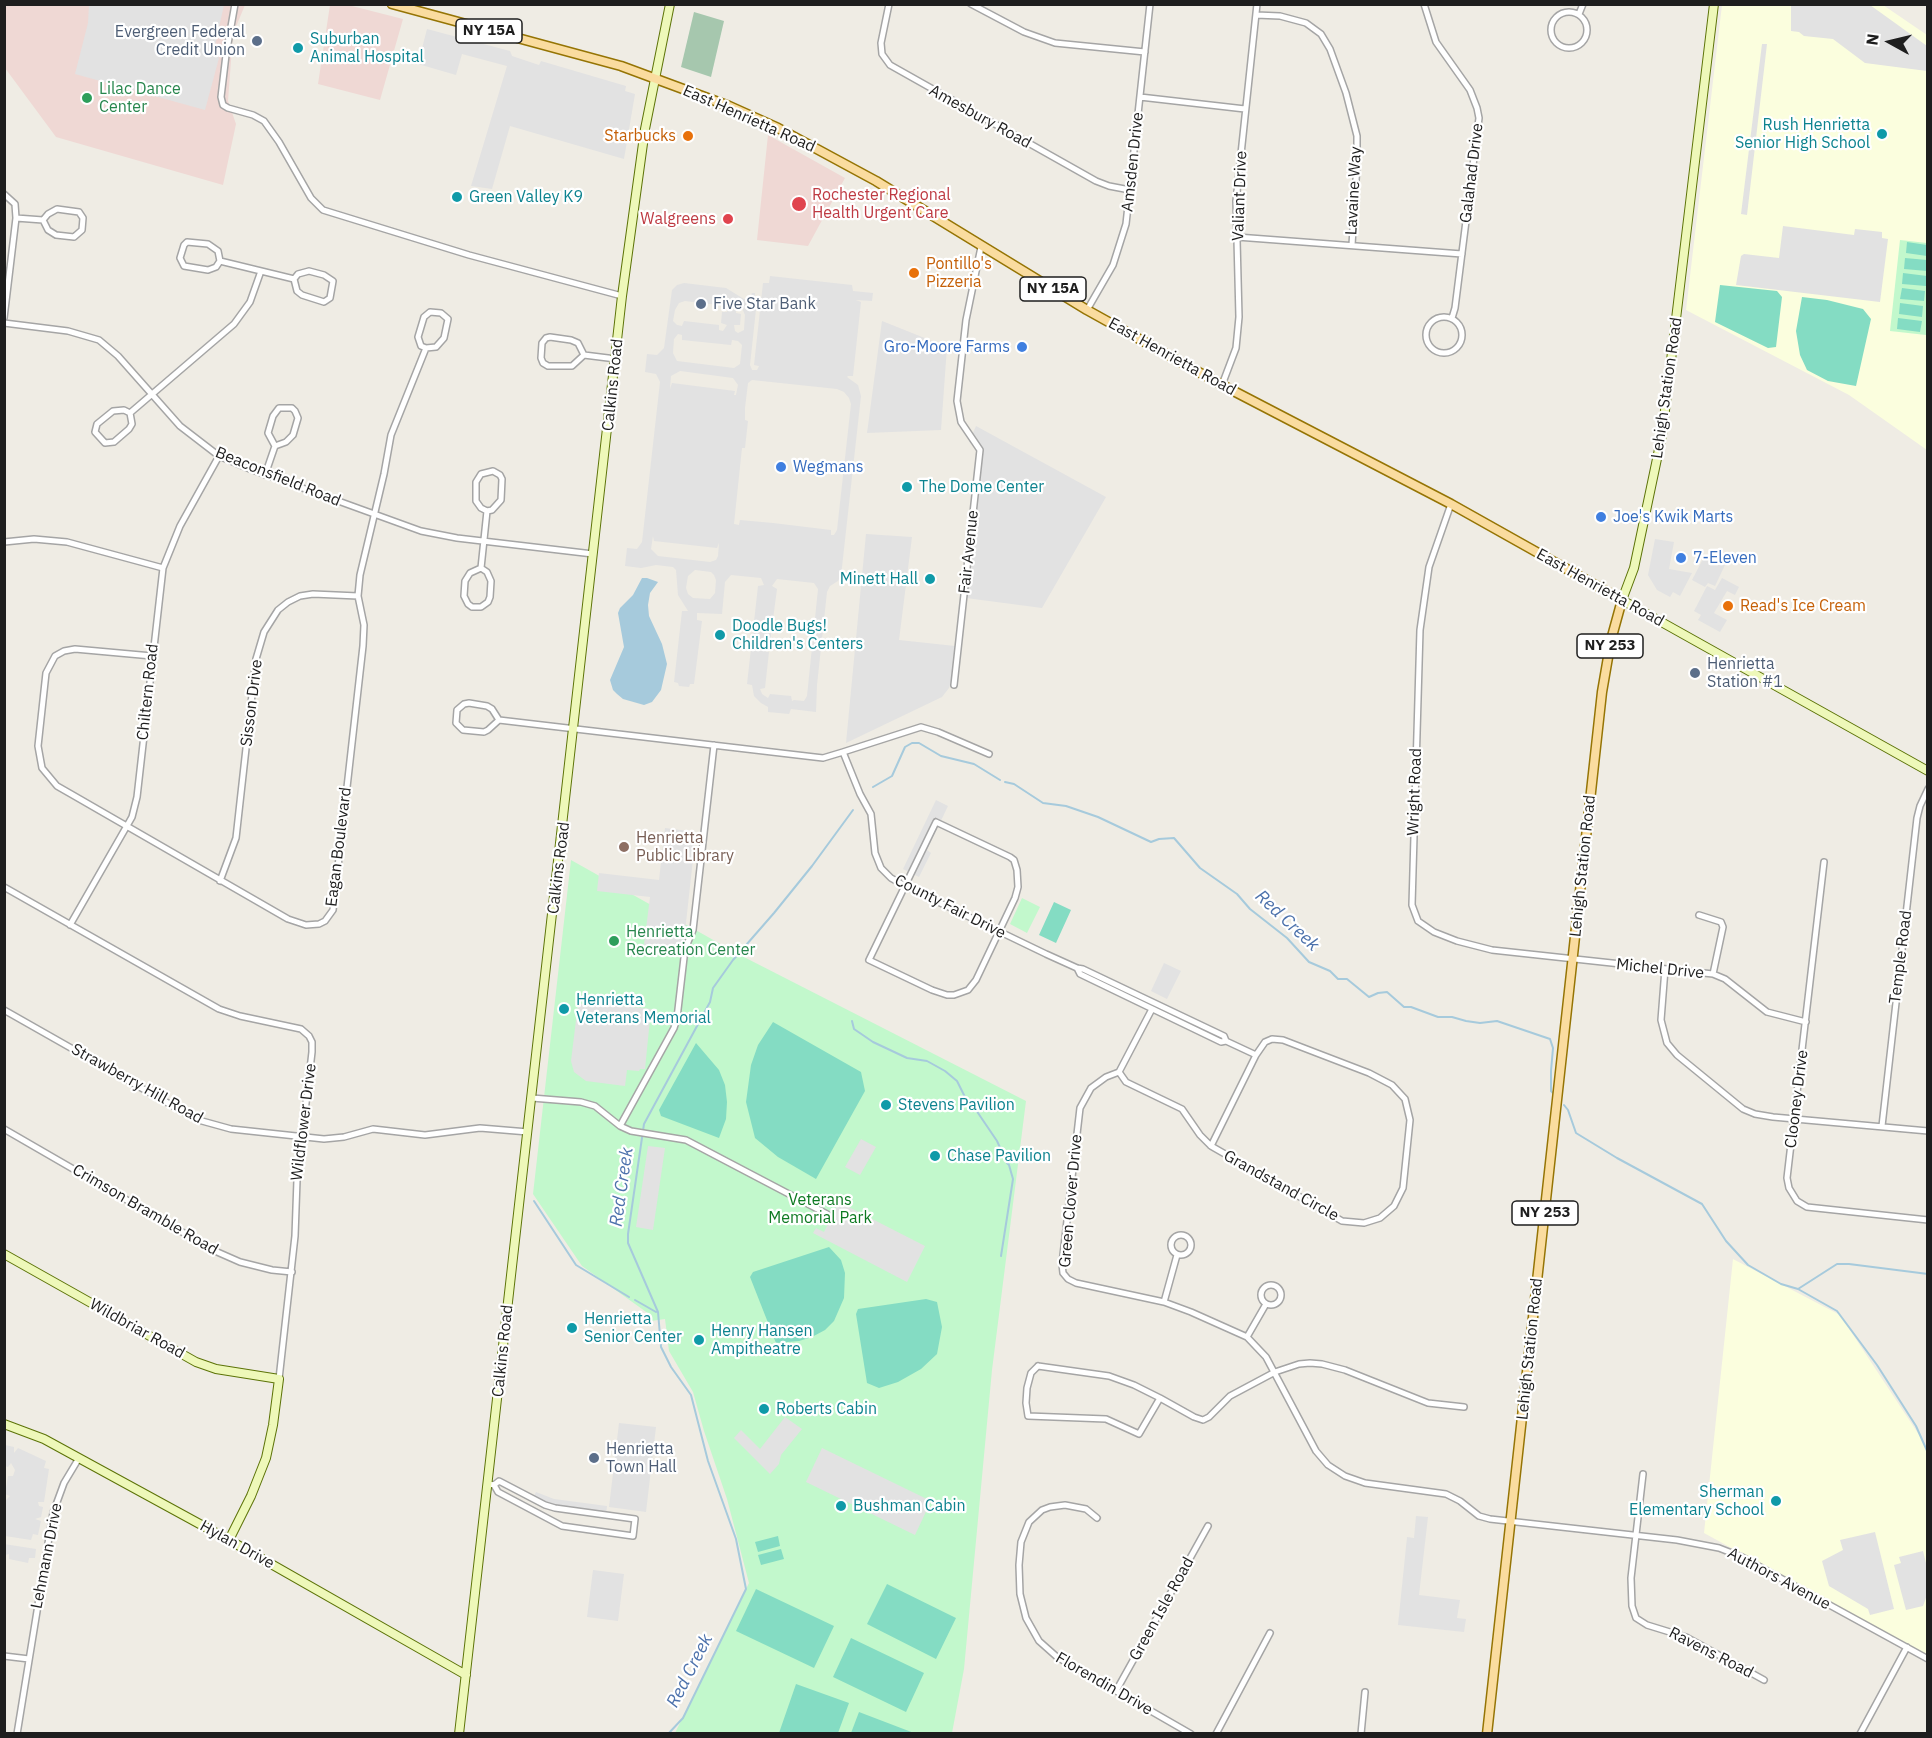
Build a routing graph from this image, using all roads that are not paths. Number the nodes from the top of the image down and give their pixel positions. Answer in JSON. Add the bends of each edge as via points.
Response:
{"nodes":[{"id":1,"x":235,"y":4,"type":"edge"},
{"id":2,"x":393,"y":4,"type":"edge"},
{"id":3,"x":670,"y":4,"type":"edge"},
{"id":4,"x":889,"y":4,"type":"edge"},
{"id":5,"x":971,"y":4,"type":"edge"},
{"id":6,"x":1150,"y":4,"type":"edge"},
{"id":7,"x":1257,"y":4,"type":"edge"},
{"id":8,"x":1424,"y":4,"type":"edge"},
{"id":9,"x":1582,"y":4,"type":"edge"},
{"id":10,"x":1714,"y":4,"type":"edge"},
{"id":11,"x":1579,"y":14,"type":"junction"},
{"id":12,"x":1256,"y":15,"type":"junction"},
{"id":13,"x":1145,"y":52,"type":"junction"},
{"id":14,"x":654,"y":78,"type":"junction"},
{"id":15,"x":1140,"y":97,"type":"junction"},
{"id":16,"x":1245,"y":109,"type":"junction"},
{"id":17,"x":1130,"y":190,"type":"junction"},
{"id":18,"x":4,"y":194,"type":"edge"},
{"id":19,"x":16,"y":218,"type":"junction"},
{"id":20,"x":43,"y":220,"type":"junction"},
{"id":21,"x":1237,"y":237,"type":"junction"},
{"id":22,"x":1352,"y":245,"type":"junction"},
{"id":23,"x":981,"y":247,"type":"junction"},
{"id":24,"x":1462,"y":254,"type":"junction"},
{"id":25,"x":220,"y":261,"type":"junction"},
{"id":26,"x":261,"y":271,"type":"junction"},
{"id":27,"x":294,"y":279,"type":"junction"},
{"id":28,"x":622,"y":297,"type":"junction"},
{"id":29,"x":1087,"y":310,"type":"junction"},
{"id":30,"x":4,"y":318,"type":"edge"},
{"id":31,"x":1452,"y":318,"type":"junction"},
{"id":32,"x":4,"y":323,"type":"edge"},
{"id":33,"x":426,"y":348,"type":"junction"},
{"id":34,"x":584,"y":355,"type":"junction"},
{"id":35,"x":616,"y":359,"type":"junction"},
{"id":36,"x":1222,"y":385,"type":"junction"},
{"id":37,"x":151,"y":394,"type":"junction"},
{"id":38,"x":129,"y":413,"type":"junction"},
{"id":39,"x":275,"y":446,"type":"junction"},
{"id":40,"x":219,"y":456,"type":"junction"},
{"id":41,"x":265,"y":475,"type":"junction"},
{"id":42,"x":1451,"y":504,"type":"junction"},
{"id":43,"x":487,"y":511,"type":"junction"},
{"id":44,"x":374,"y":514,"type":"junction"},
{"id":45,"x":483,"y":541,"type":"junction"},
{"id":46,"x":5,"y":542,"type":"edge"},
{"id":47,"x":593,"y":554,"type":"junction"},
{"id":48,"x":163,"y":568,"type":"junction"},
{"id":49,"x":481,"y":568,"type":"junction"},
{"id":50,"x":358,"y":596,"type":"junction"},
{"id":51,"x":1622,"y":600,"type":"junction"},
{"id":52,"x":152,"y":656,"type":"junction"},
{"id":53,"x":954,"y":685,"type":"dead end"},
{"id":54,"x":499,"y":720,"type":"junction"},
{"id":55,"x":574,"y":730,"type":"junction"},
{"id":56,"x":714,"y":745,"type":"junction"},
{"id":57,"x":843,"y":752,"type":"junction"},
{"id":58,"x":989,"y":754,"type":"dead end"},
{"id":59,"x":1928,"y":771,"type":"edge"},
{"id":60,"x":1928,"y":789,"type":"edge"},
{"id":61,"x":127,"y":827,"type":"junction"},
{"id":62,"x":1824,"y":862,"type":"dead end"},
{"id":63,"x":220,"y":881,"type":"junction"},
{"id":64,"x":905,"y":886,"type":"junction"},
{"id":65,"x":4,"y":887,"type":"edge"},
{"id":66,"x":1699,"y":915,"type":"dead end"},
{"id":67,"x":70,"y":925,"type":"junction"},
{"id":68,"x":999,"y":932,"type":"junction"},
{"id":69,"x":1573,"y":959,"type":"junction"},
{"id":70,"x":1077,"y":969,"type":"junction"},
{"id":71,"x":1665,"y":969,"type":"junction"},
{"id":72,"x":1713,"y":974,"type":"junction"},
{"id":73,"x":1152,"y":1009,"type":"junction"},
{"id":74,"x":4,"y":1010,"type":"edge"},
{"id":75,"x":1806,"y":1022,"type":"junction"},
{"id":76,"x":1226,"y":1041,"type":"junction"},
{"id":77,"x":1256,"y":1054,"type":"junction"},
{"id":78,"x":1119,"y":1072,"type":"junction"},
{"id":79,"x":532,"y":1098,"type":"junction"},
{"id":80,"x":1794,"y":1119,"type":"junction"},
{"id":81,"x":620,"y":1126,"type":"junction"},
{"id":82,"x":1882,"y":1126,"type":"junction"},
{"id":83,"x":4,"y":1129,"type":"edge"},
{"id":84,"x":1928,"y":1131,"type":"edge"},
{"id":85,"x":528,"y":1132,"type":"junction"},
{"id":86,"x":302,"y":1138,"type":"junction"},
{"id":87,"x":1211,"y":1146,"type":"junction"},
{"id":88,"x":827,"y":1214,"type":"dead end"},
{"id":89,"x":1928,"y":1220,"type":"edge"},
{"id":90,"x":4,"y":1254,"type":"edge"},
{"id":91,"x":1177,"y":1255,"type":"dead end"},
{"id":92,"x":292,"y":1272,"type":"junction"},
{"id":93,"x":1164,"y":1302,"type":"junction"},
{"id":94,"x":1266,"y":1304,"type":"dead end"},
{"id":95,"x":1247,"y":1337,"type":"junction"},
{"id":96,"x":1275,"y":1372,"type":"junction"},
{"id":97,"x":279,"y":1379,"type":"junction"},
{"id":98,"x":1160,"y":1398,"type":"junction"},
{"id":99,"x":1464,"y":1407,"type":"dead end"},
{"id":100,"x":4,"y":1424,"type":"edge"},
{"id":101,"x":79,"y":1458,"type":"junction"},
{"id":102,"x":1643,"y":1474,"type":"dead end"},
{"id":103,"x":491,"y":1485,"type":"junction"},
{"id":104,"x":1097,"y":1518,"type":"dead end"},
{"id":105,"x":1511,"y":1521,"type":"junction"},
{"id":106,"x":1208,"y":1526,"type":"dead end"},
{"id":107,"x":1636,"y":1535,"type":"junction"},
{"id":108,"x":230,"y":1540,"type":"junction"},
{"id":109,"x":1270,"y":1633,"type":"dead end"},
{"id":110,"x":1907,"y":1647,"type":"junction"},
{"id":111,"x":4,"y":1656,"type":"edge"},
{"id":112,"x":29,"y":1659,"type":"junction"},
{"id":113,"x":1928,"y":1659,"type":"edge"},
{"id":114,"x":466,"y":1675,"type":"junction"},
{"id":115,"x":1764,"y":1680,"type":"dead end"},
{"id":116,"x":1116,"y":1691,"type":"junction"},
{"id":117,"x":1365,"y":1692,"type":"dead end"},
{"id":118,"x":16,"y":1734,"type":"edge"},
{"id":119,"x":459,"y":1734,"type":"edge"},
{"id":120,"x":1191,"y":1734,"type":"edge"},
{"id":121,"x":1216,"y":1734,"type":"edge"},
{"id":122,"x":1361,"y":1734,"type":"edge"},
{"id":123,"x":1487,"y":1734,"type":"edge"},
{"id":124,"x":1860,"y":1734,"type":"edge"}],
"edges":[{"from":1,"to":28,"type":"street","via":[[223,105],[264,121],[311,198],[323,210]]},
{"from":2,"to":14,"type":"main road","name":"East Henrietta Road","number":"NY 15A"},
{"from":3,"to":14,"type":"main road","name":"Calkins Road"},
{"from":4,"to":17,"type":"street","name":"Amesbury Road","via":[[881,43],[884,59],[890,65],[1096,181]]},
{"from":5,"to":13,"type":"street","via":[[1054,43]]},
{"from":6,"to":13,"type":"street","name":"Amsden Drive"},
{"from":7,"to":12,"type":"street","name":"Valiant Drive"},
{"from":8,"to":24,"type":"street","name":"Galahad Drive","via":[[1436,42],[1470,90],[1477,108],[1479,129]]},
{"from":9,"to":11,"type":"street"},
{"from":10,"to":51,"type":"main road","name":"Lehigh Station Road","number":"NY 253","via":[[1662,435],[1634,568]]},
{"from":11,"to":11,"type":"street","via":[[1568,11],[1553,21],[1553,38],[1562,46],[1579,45],[1586,36],[1586,24]]},
{"from":12,"to":16,"type":"street","name":"Valiant Drive"},
{"from":12,"to":22,"type":"street","name":"Lavaine Way","via":[[1306,23],[1321,34],[1333,58],[1357,136]]},
{"from":13,"to":15,"type":"street","name":"Amsden Drive"},
{"from":14,"to":23,"type":"main road","name":"East Henrietta Road","number":"NY 15A","via":[[786,132],[876,181]]},
{"from":14,"to":28,"type":"main road","name":"Calkins Road"},
{"from":15,"to":16,"type":"street"},
{"from":15,"to":17,"type":"street","name":"Amsden Drive"},
{"from":16,"to":21,"type":"street","name":"Valiant Drive","via":[[1236,201]]},
{"from":17,"to":29,"type":"street","name":"Amsden Drive","via":[[1119,252]]},
{"from":18,"to":19,"type":"street","via":[[15,204]]},
{"from":19,"to":20,"type":"street"},
{"from":19,"to":30,"type":"street"},
{"from":20,"to":20,"type":"street","via":[[56,235],[74,237],[82,230],[79,212],[57,209]]},
{"from":21,"to":22,"type":"street"},
{"from":21,"to":36,"type":"street","name":"Valiant Drive","via":[[1236,348]]},
{"from":22,"to":24,"type":"street"},
{"from":23,"to":29,"type":"main road","name":"East Henrietta Road","number":"NY 15A"},
{"from":23,"to":53,"type":"street","name":"Fair Avenue","via":[[966,320],[957,401],[961,422],[980,450]]},
{"from":24,"to":31,"type":"street","name":"Galahad Drive"},
{"from":25,"to":25,"type":"street","via":[[214,247],[191,241],[184,245],[180,258],[184,266],[208,270]]},
{"from":25,"to":26,"type":"street"},
{"from":26,"to":27,"type":"street"},
{"from":26,"to":37,"type":"street","via":[[242,314]]},
{"from":27,"to":27,"type":"street","via":[[302,296],[324,302],[330,298],[333,281],[324,275],[309,271]]},
{"from":28,"to":35,"type":"main road","name":"Calkins Road"},
{"from":29,"to":36,"type":"main road","name":"East Henrietta Road","number":"NY 15A"},
{"from":31,"to":31,"type":"street","name":"Galahad Drive","via":[[1440,317],[1430,324],[1426,335],[1436,350],[1447,352],[1460,343],[1460,326]]},
{"from":32,"to":37,"type":"street","name":"Beaconsfield Road","via":[[68,331],[99,340]]},
{"from":33,"to":33,"type":"street","name":"Eagan Boulevard","via":[[417,337],[424,317],[430,312],[441,313],[448,319],[444,338],[436,347]]},
{"from":33,"to":44,"type":"street","name":"Eagan Boulevard","via":[[391,435]]},
{"from":34,"to":34,"type":"street","via":[[578,343],[571,340],[550,337],[542,343],[541,358],[548,366],[572,366]]},
{"from":34,"to":35,"type":"street"},
{"from":35,"to":47,"type":"main road","name":"Calkins Road"},
{"from":36,"to":42,"type":"main road","name":"East Henrietta Road","number":"NY 15A"},
{"from":37,"to":38,"type":"street"},
{"from":37,"to":40,"type":"street","name":"Beaconsfield Road","via":[[180,426]]},
{"from":38,"to":38,"type":"street","via":[[113,411],[97,424],[95,432],[105,443],[114,442],[132,424]]},
{"from":39,"to":39,"type":"street","via":[[293,435],[298,418],[292,408],[279,408],[273,416],[268,433]]},
{"from":39,"to":41,"type":"street"},
{"from":40,"to":41,"type":"street","name":"Beaconsfield Road"},
{"from":40,"to":48,"type":"street","name":"Chiltern Road","via":[[180,526]]},
{"from":41,"to":44,"type":"street","name":"Beaconsfield Road"},
{"from":42,"to":51,"type":"main road","name":"East Henrietta Road","number":"NY 15A"},
{"from":42,"to":69,"type":"street","name":"Wright Road","via":[[1430,567],[1420,630],[1414,914],[1424,926],[1473,946]]},
{"from":43,"to":43,"type":"street","via":[[501,500],[502,480],[493,471],[481,474],[476,482],[476,501]]},
{"from":43,"to":45,"type":"street"},
{"from":44,"to":45,"type":"street","name":"Beaconsfield Road","via":[[421,531]]},
{"from":44,"to":50,"type":"street","name":"Eagan Boulevard"},
{"from":45,"to":47,"type":"street","name":"Beaconsfield Road"},
{"from":45,"to":49,"type":"street"},
{"from":46,"to":48,"type":"street","via":[[67,542]]},
{"from":47,"to":55,"type":"main road","name":"Calkins Road"},
{"from":48,"to":52,"type":"street","name":"Chiltern Road"},
{"from":49,"to":49,"type":"street","via":[[470,573],[465,581],[464,596],[472,607],[481,607],[490,597],[491,581]]},
{"from":50,"to":63,"type":"street","name":"Sisson Drive","via":[[300,596],[278,610],[264,632],[256,659],[236,838]]},
{"from":50,"to":63,"type":"street","name":"Eagan Boulevard","via":[[363,646],[333,910],[319,924],[298,924]]},
{"from":51,"to":59,"type":"main road","name":"East Henrietta Road","number":"NY 15A"},
{"from":51,"to":69,"type":"main road","name":"Lehigh Station Road","number":"NY 253","via":[[1602,692]]},
{"from":52,"to":61,"type":"street","name":"Chiltern Road","via":[[137,797]]},
{"from":52,"to":61,"type":"street","name":"Eagan Boulevard","via":[[69,649],[56,656],[46,673],[38,746],[42,768],[57,786]]},
{"from":54,"to":54,"type":"street","via":[[486,706],[469,703],[457,710],[456,723],[462,730],[484,732]]},
{"from":54,"to":55,"type":"street"},
{"from":55,"to":56,"type":"street"},
{"from":55,"to":79,"type":"main road","name":"Calkins Road"},
{"from":56,"to":57,"type":"street","via":[[823,758]]},
{"from":56,"to":81,"type":"street","via":[[693,930],[685,949],[677,1018]]},
{"from":57,"to":58,"type":"street","via":[[921,727]]},
{"from":57,"to":64,"type":"street","name":"County Fair Drive","via":[[871,814],[874,853],[880,868]]},
{"from":60,"to":82,"type":"street","name":"Temple Road","via":[[1917,818]]},
{"from":61,"to":63,"type":"street","name":"Eagan Boulevard"},
{"from":61,"to":67,"type":"street","name":"Chiltern Road"},
{"from":62,"to":75,"type":"street","name":"Clooney Drive"},
{"from":64,"to":68,"type":"street","name":"County Fair Drive"},
{"from":64,"to":68,"type":"street","via":[[936,822],[1010,857],[1016,864],[1018,887]]},
{"from":64,"to":68,"type":"street","via":[[869,960],[932,990],[954,995],[974,984]]},
{"from":65,"to":67,"type":"street","name":"Wildflower Drive"},
{"from":66,"to":72,"type":"street","via":[[1721,922],[1723,927]]},
{"from":67,"to":86,"type":"street","name":"Wildflower Drive","via":[[219,1009],[307,1033],[312,1047]]},
{"from":68,"to":70,"type":"street","name":"County Fair Drive"},
{"from":69,"to":71,"type":"street","name":"Michel Drive"},
{"from":69,"to":105,"type":"main road","name":"Lehigh Station Road","number":"NY 253"},
{"from":70,"to":73,"type":"street","name":"County Fair Drive"},
{"from":70,"to":76,"type":"street","name":"County Fair Drive","via":[[1224,1036]]},
{"from":71,"to":72,"type":"street","name":"Michel Drive"},
{"from":71,"to":80,"type":"street","via":[[1661,1020],[1671,1049],[1743,1109]]},
{"from":72,"to":75,"type":"street","name":"Michel Drive","via":[[1767,1012]]},
{"from":73,"to":76,"type":"street","name":"County Fair Drive"},
{"from":73,"to":78,"type":"street"},
{"from":74,"to":86,"type":"street","name":"Strawberry Hill Road","via":[[202,1121],[231,1129]]},
{"from":75,"to":80,"type":"street","name":"Clooney Drive"},
{"from":76,"to":77,"type":"street","name":"County Fair Drive"},
{"from":77,"to":87,"type":"street","name":"Grandstand Circle"},
{"from":77,"to":87,"type":"street","name":"Grandstand Circle","via":[[1264,1042],[1283,1040],[1392,1085],[1405,1099],[1410,1119],[1403,1188],[1394,1206],[1380,1218],[1364,1223],[1342,1221]]},
{"from":78,"to":87,"type":"street","name":"Grandstand Circle","via":[[1126,1082],[1182,1109]]},
{"from":78,"to":93,"type":"street","name":"Green Clover Drive","via":[[1090,1088],[1080,1108],[1063,1273],[1076,1283]]},
{"from":79,"to":81,"type":"street","via":[[595,1106]]},
{"from":79,"to":85,"type":"main road","name":"Calkins Road"},
{"from":80,"to":82,"type":"street"},
{"from":80,"to":89,"type":"street","name":"Clooney Drive","via":[[1787,1178],[1797,1201],[1814,1208]]},
{"from":81,"to":88,"type":"street","via":[[693,1142]]},
{"from":82,"to":84,"type":"street"},
{"from":83,"to":92,"type":"street","name":"Crimson Bramble Road","via":[[215,1251],[240,1262]]},
{"from":85,"to":86,"type":"street","name":"Strawberry Hill Road","via":[[480,1128],[425,1135],[374,1129],[344,1137]]},
{"from":85,"to":103,"type":"main road","name":"Calkins Road"},
{"from":86,"to":92,"type":"street","name":"Wildflower Drive"},
{"from":90,"to":97,"type":"main road","name":"Wildbriar Road","via":[[196,1362]]},
{"from":91,"to":93,"type":"street"},
{"from":92,"to":97,"type":"street","name":"Wildflower Drive"},
{"from":93,"to":95,"type":"street","name":"Green Clover Drive"},
{"from":94,"to":95,"type":"street"},
{"from":95,"to":96,"type":"street","name":"Green Clover Drive"},
{"from":96,"to":98,"type":"street","via":[[1230,1396],[1203,1420]]},
{"from":96,"to":99,"type":"street","via":[[1299,1364],[1322,1364],[1417,1399]]},
{"from":96,"to":105,"type":"street","name":"Green Clover Drive","via":[[1310,1442],[1337,1471],[1365,1483],[1446,1494],[1484,1518]]},
{"from":97,"to":108,"type":"main road","name":"Wildflower Drive","via":[[266,1458]]},
{"from":98,"to":98,"type":"street","via":[[1109,1376],[1038,1366],[1030,1373],[1026,1403],[1028,1416],[1106,1419],[1139,1434]]},
{"from":100,"to":101,"type":"main road","name":"Hylan Drive"},
{"from":101,"to":108,"type":"main road","name":"Hylan Drive"},
{"from":101,"to":112,"type":"street","name":"Lehmann Drive","via":[[53,1513]]},
{"from":102,"to":107,"type":"street"},
{"from":103,"to":103,"type":"street","via":[[562,1526],[633,1536],[635,1519],[545,1506],[499,1481]]},
{"from":103,"to":114,"type":"main road","name":"Calkins Road"},
{"from":104,"to":116,"type":"street","name":"Florendin Drive","via":[[1086,1509],[1065,1505],[1035,1515],[1021,1542],[1020,1594],[1026,1618],[1047,1649]]},
{"from":105,"to":107,"type":"street","name":"Authors Avenue"},
{"from":105,"to":123,"type":"main road","name":"Lehigh Station Road","number":"NY 253"},
{"from":106,"to":116,"type":"street","name":"Green Isle Road"},
{"from":107,"to":110,"type":"street","name":"Authors Avenue","via":[[1698,1543],[1730,1552]]},
{"from":107,"to":115,"type":"street","name":"Ravens Road","via":[[1631,1594],[1636,1618],[1686,1637]]},
{"from":108,"to":114,"type":"main road","name":"Hylan Drive"},
{"from":109,"to":121,"type":"street"},
{"from":110,"to":113,"type":"street","name":"Authors Avenue"},
{"from":110,"to":124,"type":"street"},
{"from":111,"to":112,"type":"street"},
{"from":112,"to":118,"type":"street","name":"Lehmann Drive"},
{"from":114,"to":119,"type":"main road","name":"Calkins Road"},
{"from":116,"to":120,"type":"street","name":"Florendin Drive"},
{"from":117,"to":122,"type":"street"}]}
